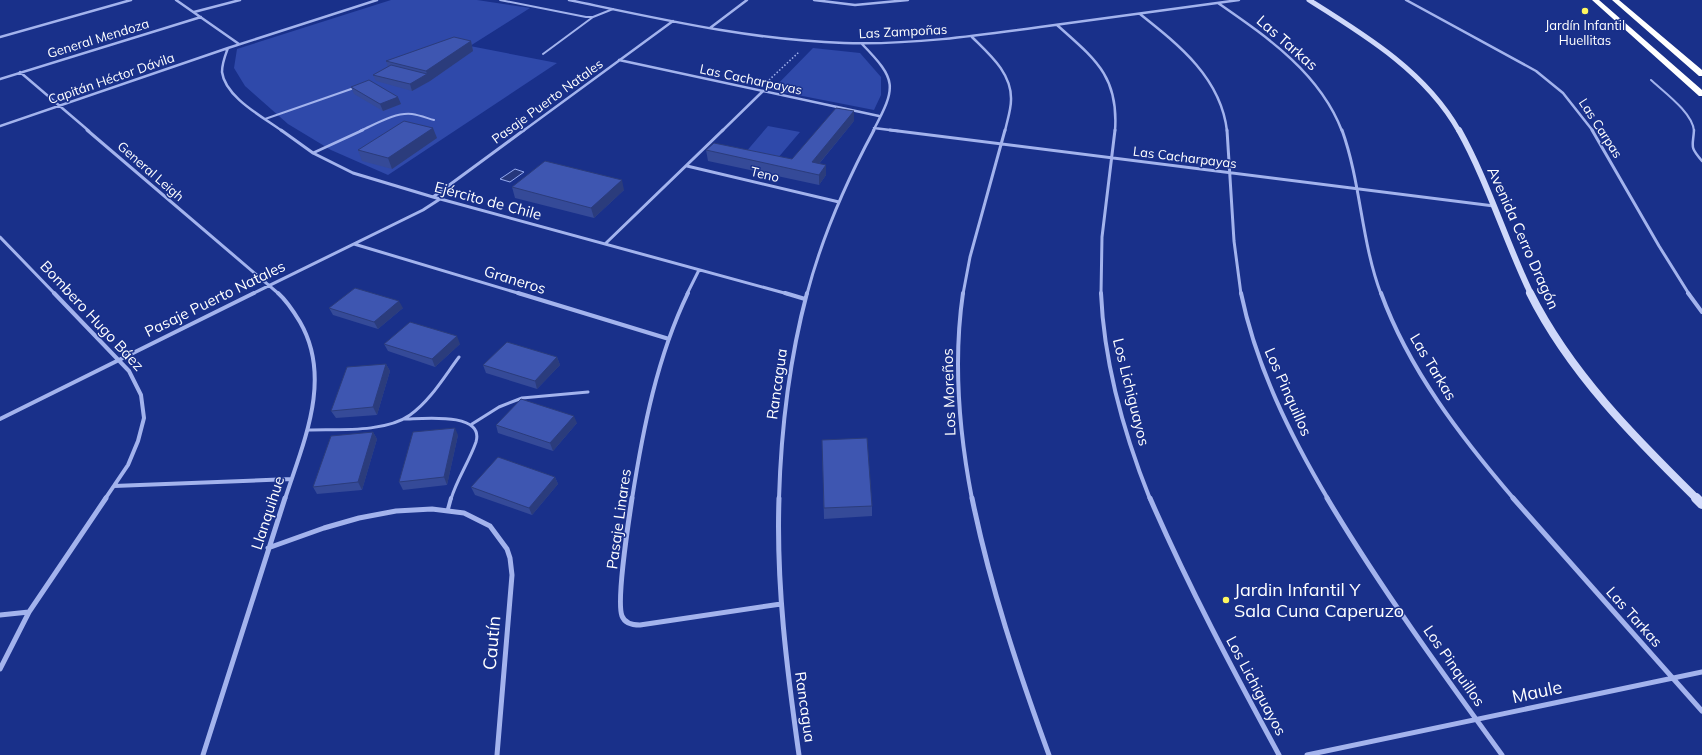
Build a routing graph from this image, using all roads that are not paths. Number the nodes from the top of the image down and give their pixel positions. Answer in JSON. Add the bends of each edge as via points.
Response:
{"nodes":[{"id":1,"x":131,"y":0,"type":"edge"},
{"id":2,"x":176,"y":0,"type":"edge"},
{"id":3,"x":240,"y":0,"type":"edge"},
{"id":4,"x":378,"y":0,"type":"edge"},
{"id":5,"x":500,"y":0,"type":"edge"},
{"id":6,"x":569,"y":0,"type":"edge"},
{"id":7,"x":747,"y":0,"type":"edge"},
{"id":8,"x":814,"y":0,"type":"edge"},
{"id":9,"x":908,"y":0,"type":"edge"},
{"id":10,"x":1239,"y":0,"type":"edge"},
{"id":11,"x":1309,"y":0,"type":"edge"},
{"id":12,"x":1406,"y":0,"type":"edge"},
{"id":13,"x":1595,"y":0,"type":"edge"},
{"id":14,"x":1615,"y":0,"type":"edge"},
{"id":15,"x":1218,"y":3,"type":"junction"},
{"id":16,"x":613,"y":9,"type":"junction"},
{"id":17,"x":194,"y":12,"type":"junction"},
{"id":18,"x":1140,"y":14,"type":"junction"},
{"id":19,"x":201,"y":17,"type":"junction"},
{"id":20,"x":593,"y":17,"type":"junction"},
{"id":21,"x":673,"y":21,"type":"junction"},
{"id":22,"x":1057,"y":25,"type":"junction"},
{"id":23,"x":710,"y":28,"type":"junction"},
{"id":24,"x":0,"y":37,"type":"edge"},
{"id":25,"x":972,"y":37,"type":"junction"},
{"id":26,"x":239,"y":44,"type":"junction"},
{"id":27,"x":862,"y":44,"type":"junction"},
{"id":28,"x":228,"y":48,"type":"junction"},
{"id":29,"x":543,"y":54,"type":"dead end"},
{"id":30,"x":619,"y":60,"type":"junction"},
{"id":31,"x":20,"y":72,"type":"junction"},
{"id":32,"x":1702,"y":74,"type":"edge"},
{"id":33,"x":0,"y":78,"type":"edge"},
{"id":34,"x":1651,"y":80,"type":"dead end"},
{"id":35,"x":359,"y":86,"type":"edge"},
{"id":36,"x":763,"y":91,"type":"junction"},
{"id":37,"x":1702,"y":94,"type":"edge"},
{"id":38,"x":59,"y":106,"type":"junction"},
{"id":39,"x":879,"y":116,"type":"junction"},
{"id":40,"x":265,"y":120,"type":"junction"},
{"id":41,"x":434,"y":120,"type":"dead end"},
{"id":42,"x":0,"y":126,"type":"edge"},
{"id":43,"x":874,"y":128,"type":"junction"},
{"id":44,"x":1000,"y":144,"type":"junction"},
{"id":45,"x":313,"y":153,"type":"junction"},
{"id":46,"x":1112,"y":158,"type":"junction"},
{"id":47,"x":1702,"y":161,"type":"edge"},
{"id":48,"x":687,"y":166,"type":"junction"},
{"id":49,"x":1230,"y":173,"type":"junction"},
{"id":50,"x":1355,"y":188,"type":"junction"},
{"id":51,"x":433,"y":197,"type":"junction"},
{"id":52,"x":440,"y":199,"type":"junction"},
{"id":53,"x":839,"y":202,"type":"junction"},
{"id":54,"x":1494,"y":206,"type":"junction"},
{"id":55,"x":0,"y":236,"type":"edge"},
{"id":56,"x":354,"y":244,"type":"junction"},
{"id":57,"x":605,"y":244,"type":"junction"},
{"id":58,"x":699,"y":270,"type":"junction"},
{"id":59,"x":269,"y":286,"type":"junction"},
{"id":60,"x":805,"y":299,"type":"junction"},
{"id":61,"x":1702,"y":312,"type":"edge"},
{"id":62,"x":669,"y":339,"type":"junction"},
{"id":63,"x":459,"y":357,"type":"dead end"},
{"id":64,"x":119,"y":360,"type":"junction"},
{"id":65,"x":588,"y":392,"type":"dead end"},
{"id":66,"x":0,"y":419,"type":"edge"},
{"id":67,"x":404,"y":419,"type":"junction"},
{"id":68,"x":472,"y":424,"type":"junction"},
{"id":69,"x":308,"y":430,"type":"junction"},
{"id":70,"x":292,"y":479,"type":"junction"},
{"id":71,"x":114,"y":486,"type":"junction"},
{"id":72,"x":1702,"y":504,"type":"edge"},
{"id":73,"x":448,"y":509,"type":"junction"},
{"id":74,"x":268,"y":548,"type":"junction"},
{"id":75,"x":781,"y":604,"type":"junction"},
{"id":76,"x":29,"y":612,"type":"junction"},
{"id":77,"x":0,"y":615,"type":"edge"},
{"id":78,"x":0,"y":668,"type":"edge"},
{"id":79,"x":1702,"y":672,"type":"edge"},
{"id":80,"x":1673,"y":678,"type":"junction"},
{"id":81,"x":1702,"y":711,"type":"edge"},
{"id":82,"x":1476,"y":719,"type":"junction"},
{"id":83,"x":203,"y":755,"type":"edge"},
{"id":84,"x":497,"y":755,"type":"edge"},
{"id":85,"x":800,"y":755,"type":"edge"},
{"id":86,"x":1049,"y":755,"type":"edge"},
{"id":87,"x":1280,"y":755,"type":"edge"},
{"id":88,"x":1307,"y":755,"type":"edge"},
{"id":89,"x":1502,"y":755,"type":"edge"}],
"edges":[{"from":1,"to":24,"type":"street"},
{"from":2,"to":17,"type":"street"},
{"from":3,"to":17,"type":"street"},
{"from":4,"to":26,"type":"street"},
{"from":5,"to":20,"type":"lane"},
{"from":6,"to":16,"type":"street","name":"Las Zampoñas"},
{"from":7,"to":23,"type":"street"},
{"from":8,"to":9,"type":"street","via":[[855,5]]},
{"from":10,"to":15,"type":"street","name":"Las Zampoñas"},
{"from":11,"to":54,"type":"street","name":"Avenida Cerro Dragón","via":[[1376,43],[1423,82],[1444,106],[1464,136]]},
{"from":12,"to":61,"type":"street","name":"Las Carpas","via":[[1536,71],[1555,84],[1571,100],[1602,146],[1678,279]]},
{"from":13,"to":37,"type":"highway"},
{"from":14,"to":32,"type":"highway"},
{"from":15,"to":18,"type":"street","name":"Las Zampoñas"},
{"from":15,"to":50,"type":"street","name":"Las Tarkas","via":[[1273,43],[1317,86],[1339,123]]},
{"from":16,"to":20,"type":"lane"},
{"from":16,"to":21,"type":"street","name":"Las Zampoñas"},
{"from":17,"to":19,"type":"street"},
{"from":18,"to":22,"type":"street","name":"Las Zampoñas"},
{"from":18,"to":49,"type":"street","name":"Los Pinquillos","via":[[1194,60],[1217,93],[1227,127]]},
{"from":19,"to":26,"type":"street"},
{"from":19,"to":31,"type":"street","name":"General Mendoza"},
{"from":20,"to":29,"type":"lane"},
{"from":21,"to":23,"type":"street","name":"Las Zampoñas"},
{"from":21,"to":30,"type":"street","name":"Pasaje Puerto Natales"},
{"from":22,"to":25,"type":"street","name":"Las Zampoñas"},
{"from":22,"to":46,"type":"street","name":"Los Lichiguayos","via":[[1103,70],[1110,84],[1116,102]]},
{"from":23,"to":27,"type":"street","name":"Las Zampoñas","via":[[810,42]]},
{"from":25,"to":27,"type":"street","name":"Las Zampoñas"},
{"from":25,"to":44,"type":"street","name":"Los Moreños","via":[[1002,69],[1009,84],[1011,100]]},
{"from":26,"to":28,"type":"street"},
{"from":27,"to":39,"type":"street","name":"Rancagua","via":[[883,66],[890,81],[889,97]]},
{"from":28,"to":38,"type":"street","name":"Capitán Héctor Dávila"},
{"from":28,"to":40,"type":"street","name":"Ejército de Chile","via":[[222,64],[222,76],[226,85],[240,101]]},
{"from":30,"to":36,"type":"street","name":"Las Cacharpayas"},
{"from":30,"to":51,"type":"street","name":"Pasaje Puerto Natales"},
{"from":31,"to":33,"type":"street","name":"General Mendoza"},
{"from":31,"to":38,"type":"street","name":"General Leigh"},
{"from":34,"to":47,"type":"lane","via":[[1692,121],[1695,132],[1692,146]]},
{"from":35,"to":40,"type":"lane"},
{"from":36,"to":39,"type":"street","name":"Las Cacharpayas"},
{"from":36,"to":48,"type":"street"},
{"from":38,"to":42,"type":"street","name":"Capitán Héctor Dávila"},
{"from":38,"to":59,"type":"street","name":"General Leigh"},
{"from":39,"to":43,"type":"street","name":"Rancagua"},
{"from":40,"to":45,"type":"street","name":"Ejército de Chile"},
{"from":41,"to":45,"type":"lane","via":[[404,114],[384,120]]},
{"from":43,"to":44,"type":"street","name":"Las Cacharpayas"},
{"from":43,"to":53,"type":"street","name":"Rancagua"},
{"from":44,"to":46,"type":"street","name":"Las Cacharpayas"},
{"from":44,"to":86,"type":"street","name":"Los Moreños","via":[[972,250],[960,312],[958,351],[963,440],[970,492],[993,593],[1011,652]]},
{"from":45,"to":51,"type":"street","name":"Ejército de Chile","via":[[353,173]]},
{"from":46,"to":49,"type":"street","name":"Las Cacharpayas"},
{"from":46,"to":87,"type":"street","name":"Los Lichiguayos","via":[[1100,273],[1104,332],[1118,401],[1140,470],[1184,575]]},
{"from":48,"to":53,"type":"street","name":"Teno"},
{"from":48,"to":57,"type":"street"},
{"from":49,"to":50,"type":"street","name":"Las Cacharpayas"},
{"from":49,"to":82,"type":"street","name":"Los Pinquillos","via":[[1238,279],[1255,346],[1270,387],[1292,433],[1351,537]]},
{"from":50,"to":54,"type":"street","name":"Las Cacharpayas"},
{"from":50,"to":80,"type":"street","name":"Las Tarkas","via":[[1379,290],[1401,338],[1430,387],[1506,490]]},
{"from":51,"to":52,"type":"street","name":"Ejército de Chile"},
{"from":52,"to":56,"type":"street","name":"Pasaje Puerto Natales"},
{"from":52,"to":57,"type":"street","name":"Ejército de Chile"},
{"from":53,"to":60,"type":"street","name":"Rancagua"},
{"from":54,"to":72,"type":"street","name":"Avenida Cerro Dragón","via":[[1531,295],[1562,346],[1613,412]]},
{"from":55,"to":64,"type":"street","name":"Bombero Hugo Báez"},
{"from":56,"to":59,"type":"street","name":"Pasaje Puerto Natales"},
{"from":56,"to":62,"type":"street","name":"Graneros"},
{"from":57,"to":58,"type":"street","name":"Ejército de Chile"},
{"from":58,"to":60,"type":"street","name":"Ejército de Chile"},
{"from":58,"to":62,"type":"street","name":"Pasaje Linares","via":[[682,304]]},
{"from":59,"to":64,"type":"street","name":"Pasaje Puerto Natales"},
{"from":59,"to":69,"type":"street","name":"Llanquihue","via":[[293,310],[302,324],[314,359],[315,381]]},
{"from":60,"to":75,"type":"street","name":"Rancagua","via":[[791,360],[782,434],[779,523]]},
{"from":62,"to":75,"type":"street","name":"Pasaje Linares","via":[[648,414],[631,502],[621,605],[623,619],[633,625],[640,625]]},
{"from":63,"to":67,"type":"lane","via":[[415,411]]},
{"from":64,"to":66,"type":"street","name":"Pasaje Puerto Natales"},
{"from":64,"to":71,"type":"street","name":"Bombero Hugo Báez","via":[[138,382],[145,411],[137,446],[128,466]]},
{"from":65,"to":68,"type":"lane","via":[[522,398],[499,407]]},
{"from":67,"to":68,"type":"lane","via":[[457,419]]},
{"from":67,"to":69,"type":"lane","via":[[381,426]]},
{"from":68,"to":73,"type":"lane","via":[[476,429],[476,441]]},
{"from":69,"to":70,"type":"street","name":"Llanquihue"},
{"from":70,"to":71,"type":"street"},
{"from":70,"to":74,"type":"street","name":"Llanquihue"},
{"from":71,"to":76,"type":"street","name":"Bombero Hugo Báez"},
{"from":73,"to":74,"type":"street","via":[[431,508],[377,514],[325,526]]},
{"from":73,"to":84,"type":"street","name":"Cautín","via":[[464,512],[490,526],[500,536],[511,561],[512,575]]},
{"from":74,"to":83,"type":"street","name":"Llanquihue"},
{"from":75,"to":85,"type":"street","name":"Rancagua"},
{"from":76,"to":77,"type":"street"},
{"from":76,"to":78,"type":"street","name":"Bombero Hugo Báez"},
{"from":79,"to":80,"type":"street","name":"Maule"},
{"from":80,"to":81,"type":"street","name":"Las Tarkas"},
{"from":80,"to":82,"type":"street","name":"Maule"},
{"from":82,"to":88,"type":"street","name":"Maule"},
{"from":82,"to":89,"type":"street","name":"Los Pinquillos"}]}
